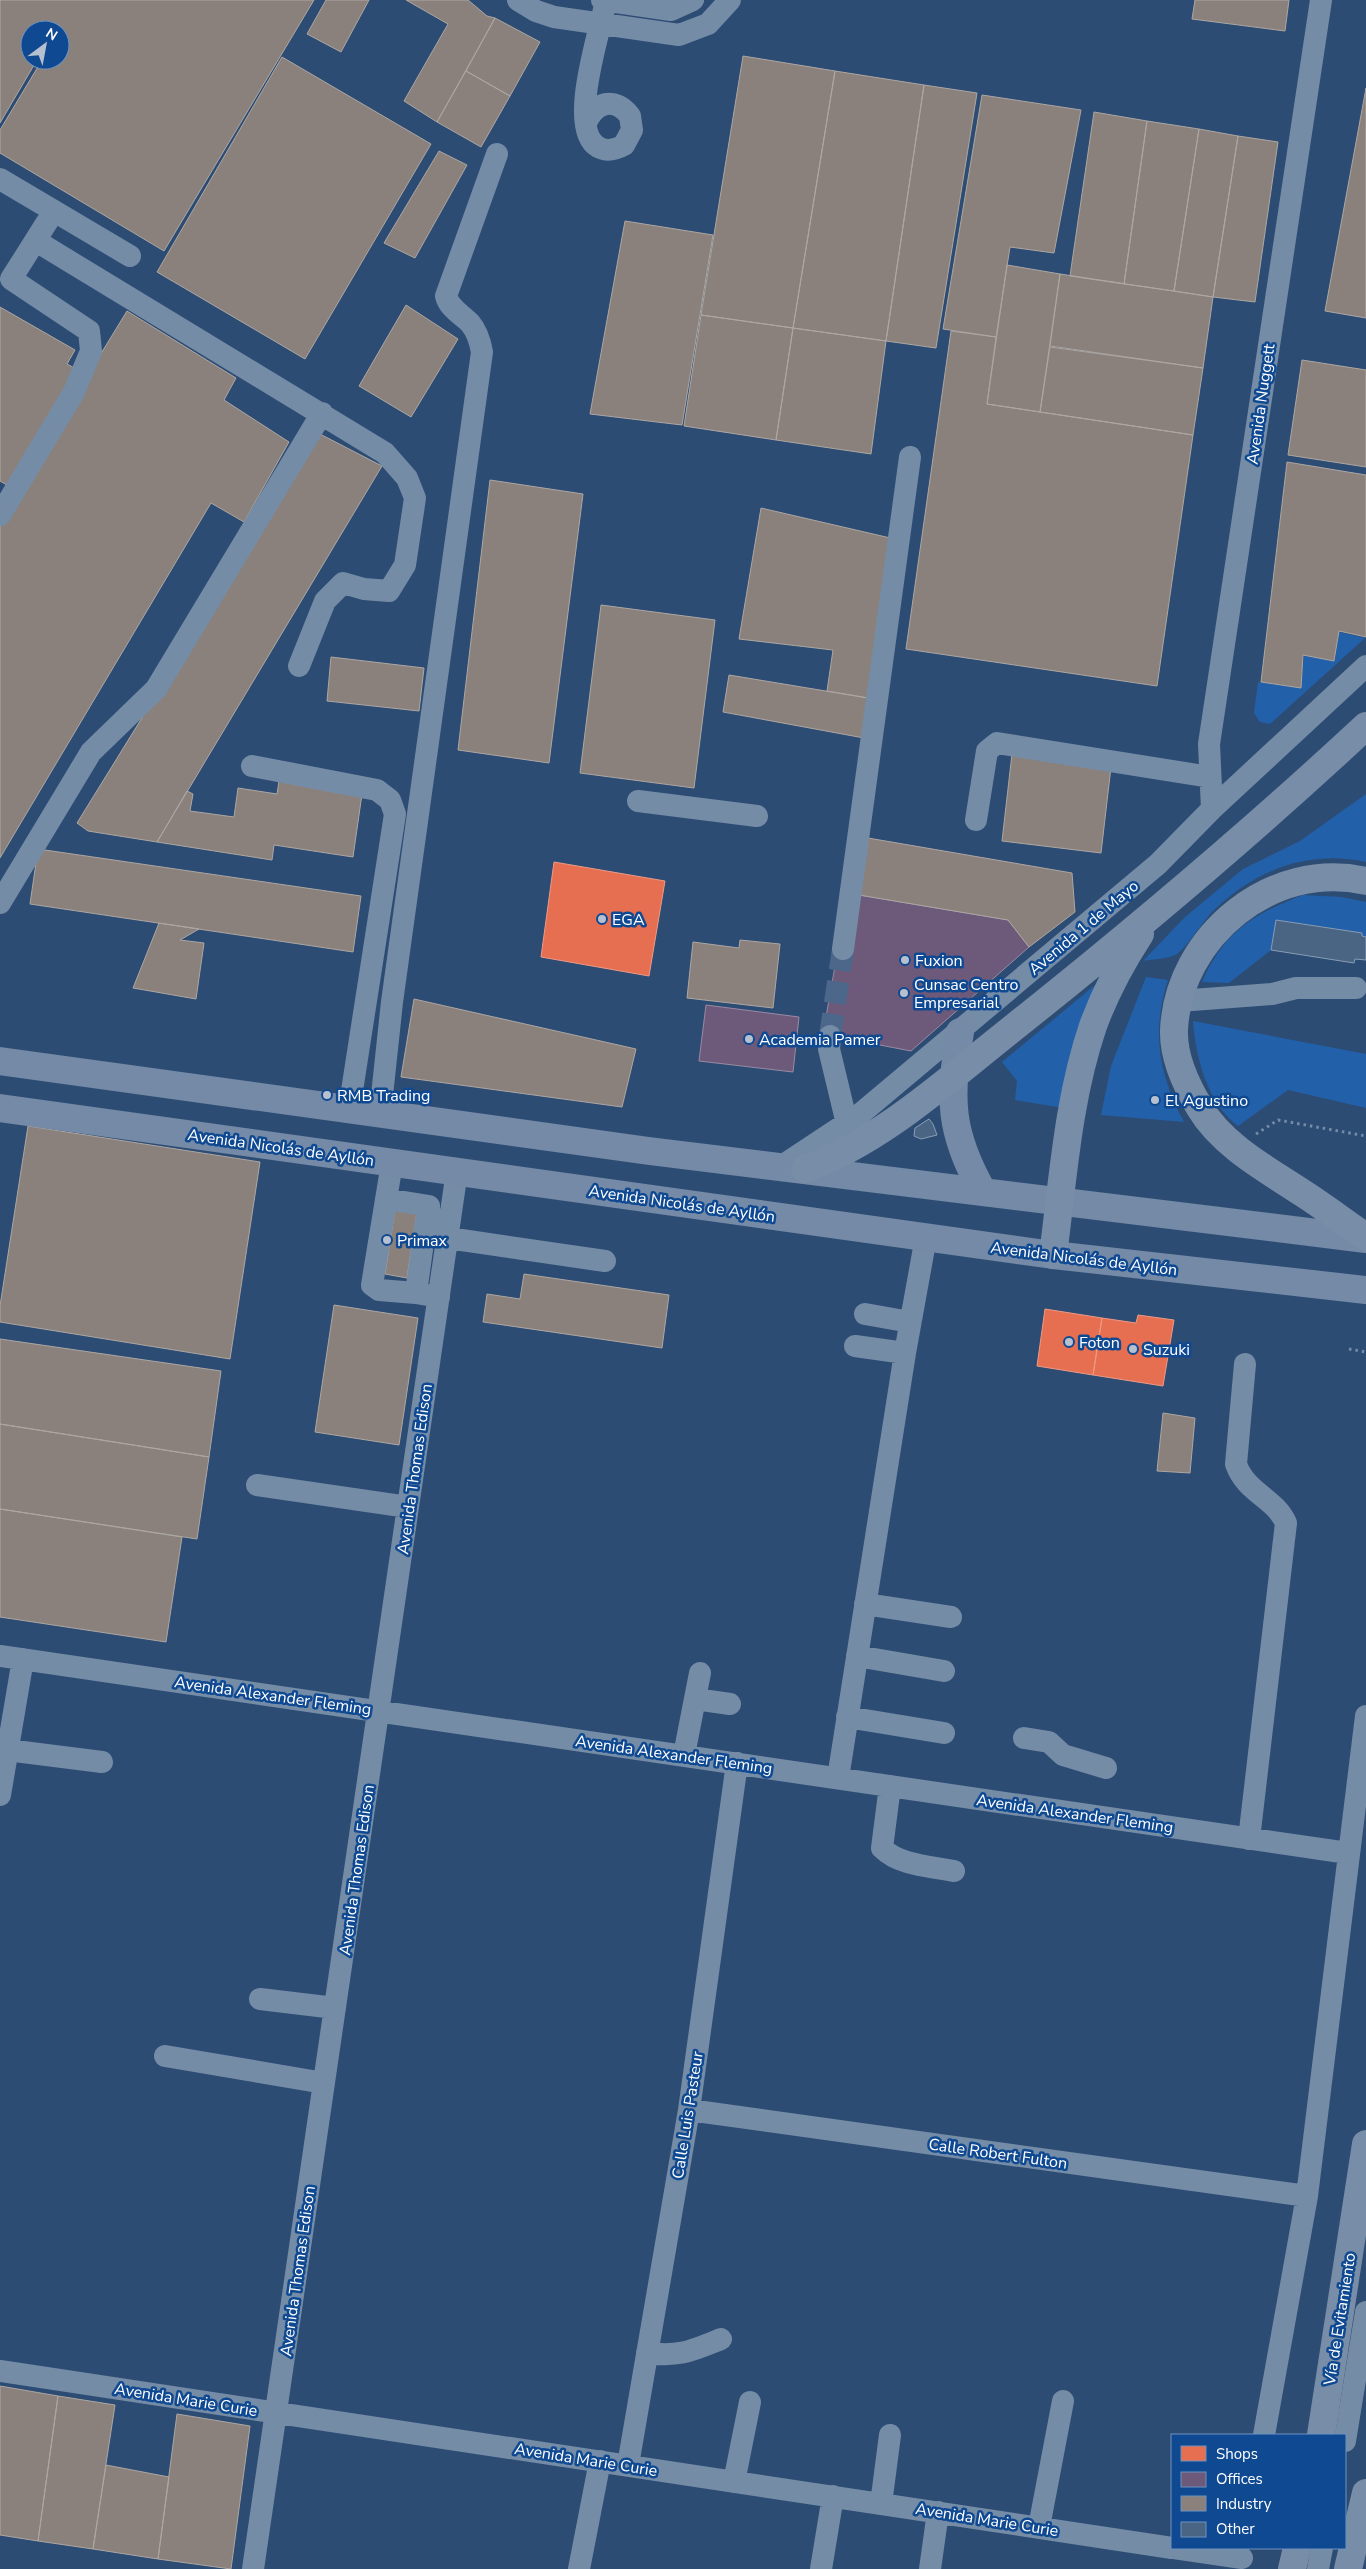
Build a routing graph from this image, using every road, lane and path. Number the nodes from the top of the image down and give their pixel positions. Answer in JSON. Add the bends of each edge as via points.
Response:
{"nodes":[{"id":1,"x":518,"y":0,"type":"edge"},
{"id":2,"x":604,"y":0,"type":"edge"},
{"id":3,"x":694,"y":0,"type":"edge"},
{"id":4,"x":730,"y":0,"type":"edge"},
{"id":5,"x":1321,"y":0,"type":"edge"},
{"id":6,"x":601,"y":24,"type":"junction"},
{"id":7,"x":586,"y":123,"type":"dead end"},
{"id":8,"x":497,"y":154,"type":"dead end"},
{"id":9,"x":0,"y":179,"type":"edge"},
{"id":10,"x":54,"y":211,"type":"junction"},
{"id":11,"x":36,"y":241,"type":"junction"},
{"id":12,"x":130,"y":256,"type":"dead end"},
{"id":13,"x":6,"y":278,"type":"edge"},
{"id":14,"x":322,"y":413,"type":"junction"},
{"id":15,"x":910,"y":457,"type":"dead end"},
{"id":16,"x":0,"y":515,"type":"edge"},
{"id":17,"x":299,"y":666,"type":"dead end"},
{"id":18,"x":1366,"y":666,"type":"edge"},
{"id":19,"x":1366,"y":710,"type":"edge"},
{"id":20,"x":1366,"y":726,"type":"edge"},
{"id":21,"x":252,"y":766,"type":"dead end"},
{"id":22,"x":1210,"y":777,"type":"junction"},
{"id":23,"x":638,"y":800,"type":"dead end"},
{"id":24,"x":1212,"y":809,"type":"junction"},
{"id":25,"x":757,"y":816,"type":"dead end"},
{"id":26,"x":976,"y":820,"type":"dead end"},
{"id":27,"x":1249,"y":830,"type":"junction"},
{"id":28,"x":1366,"y":881,"type":"edge"},
{"id":29,"x":0,"y":903,"type":"edge"},
{"id":30,"x":1162,"y":905,"type":"junction"},
{"id":31,"x":843,"y":949,"type":"tunnel mouth"},
{"id":32,"x":1356,"y":988,"type":"dead end"},
{"id":33,"x":1178,"y":1001,"type":"junction"},
{"id":34,"x":960,"y":1032,"type":"junction"},
{"id":35,"x":830,"y":1036,"type":"tunnel mouth"},
{"id":36,"x":0,"y":1061,"type":"edge"},
{"id":37,"x":952,"y":1076,"type":"junction"},
{"id":38,"x":0,"y":1108,"type":"edge"},
{"id":39,"x":349,"y":1110,"type":"junction"},
{"id":40,"x":380,"y":1114,"type":"junction"},
{"id":41,"x":848,"y":1124,"type":"junction"},
{"id":42,"x":1366,"y":1136,"type":"edge"},
{"id":43,"x":1249,"y":1138,"type":"dead end"},
{"id":44,"x":392,"y":1163,"type":"junction"},
{"id":45,"x":794,"y":1168,"type":"junction"},
{"id":46,"x":456,"y":1171,"type":"junction"},
{"id":47,"x":983,"y":1192,"type":"junction"},
{"id":48,"x":386,"y":1199,"type":"junction"},
{"id":49,"x":1060,"y":1202,"type":"junction"},
{"id":50,"x":449,"y":1227,"type":"junction"},
{"id":51,"x":425,"y":1228,"type":"junction"},
{"id":52,"x":926,"y":1237,"type":"junction"},
{"id":53,"x":1366,"y":1238,"type":"edge"},
{"id":54,"x":1053,"y":1255,"type":"junction"},
{"id":55,"x":604,"y":1261,"type":"dead end"},
{"id":56,"x":1366,"y":1290,"type":"edge"},
{"id":57,"x":416,"y":1292,"type":"junction"},
{"id":58,"x":439,"y":1297,"type":"junction"},
{"id":59,"x":865,"y":1314,"type":"dead end"},
{"id":60,"x":910,"y":1322,"type":"junction"},
{"id":61,"x":855,"y":1346,"type":"dead end"},
{"id":62,"x":1349,"y":1349,"type":"dead end"},
{"id":63,"x":1366,"y":1352,"type":"edge"},
{"id":64,"x":905,"y":1353,"type":"junction"},
{"id":65,"x":1245,"y":1364,"type":"dead end"},
{"id":66,"x":257,"y":1485,"type":"dead end"},
{"id":67,"x":408,"y":1507,"type":"junction"},
{"id":68,"x":865,"y":1604,"type":"junction"},
{"id":69,"x":951,"y":1617,"type":"dead end"},
{"id":70,"x":0,"y":1656,"type":"edge"},
{"id":71,"x":857,"y":1656,"type":"junction"},
{"id":72,"x":23,"y":1659,"type":"junction"},
{"id":73,"x":944,"y":1671,"type":"dead end"},
{"id":74,"x":700,"y":1673,"type":"dead end"},
{"id":75,"x":695,"y":1699,"type":"junction"},
{"id":76,"x":730,"y":1704,"type":"dead end"},
{"id":77,"x":379,"y":1711,"type":"junction"},
{"id":78,"x":1366,"y":1716,"type":"edge"},
{"id":79,"x":847,"y":1718,"type":"junction"},
{"id":80,"x":944,"y":1733,"type":"dead end"},
{"id":81,"x":1024,"y":1738,"type":"dead end"},
{"id":82,"x":7,"y":1750,"type":"junction"},
{"id":83,"x":684,"y":1755,"type":"junction"},
{"id":84,"x":102,"y":1762,"type":"dead end"},
{"id":85,"x":738,"y":1763,"type":"junction"},
{"id":86,"x":1106,"y":1768,"type":"dead end"},
{"id":87,"x":838,"y":1778,"type":"junction"},
{"id":88,"x":890,"y":1786,"type":"junction"},
{"id":89,"x":0,"y":1795,"type":"edge"},
{"id":90,"x":1249,"y":1839,"type":"junction"},
{"id":91,"x":1348,"y":1853,"type":"junction"},
{"id":92,"x":954,"y":1871,"type":"dead end"},
{"id":93,"x":260,"y":1999,"type":"dead end"},
{"id":94,"x":335,"y":2008,"type":"junction"},
{"id":95,"x":165,"y":2056,"type":"dead end"},
{"id":96,"x":324,"y":2084,"type":"junction"},
{"id":97,"x":689,"y":2110,"type":"junction"},
{"id":98,"x":1366,"y":2144,"type":"edge"},
{"id":99,"x":1307,"y":2196,"type":"junction"},
{"id":100,"x":1366,"y":2312,"type":"edge"},
{"id":101,"x":721,"y":2339,"type":"dead end"},
{"id":102,"x":647,"y":2353,"type":"junction"},
{"id":103,"x":0,"y":2371,"type":"edge"},
{"id":104,"x":1063,"y":2401,"type":"dead end"},
{"id":105,"x":750,"y":2402,"type":"dead end"},
{"id":106,"x":276,"y":2412,"type":"junction"},
{"id":107,"x":1264,"y":2434,"type":"edge"},
{"id":108,"x":1321,"y":2434,"type":"edge"},
{"id":109,"x":1346,"y":2434,"type":"edge"},
{"id":110,"x":890,"y":2435,"type":"dead end"},
{"id":111,"x":600,"y":2461,"type":"junction"},
{"id":112,"x":628,"y":2466,"type":"junction"},
{"id":113,"x":734,"y":2482,"type":"junction"},
{"id":114,"x":1366,"y":2493,"type":"edge"},
{"id":115,"x":833,"y":2496,"type":"junction"},
{"id":116,"x":881,"y":2504,"type":"junction"},
{"id":117,"x":938,"y":2512,"type":"junction"},
{"id":118,"x":1039,"y":2527,"type":"junction"},
{"id":119,"x":1171,"y":2548,"type":"edge"},
{"id":120,"x":1180,"y":2549,"type":"edge"},
{"id":121,"x":1297,"y":2549,"type":"edge"},
{"id":122,"x":1322,"y":2549,"type":"edge"},
{"id":123,"x":1242,"y":2558,"type":"edge"},
{"id":124,"x":253,"y":2569,"type":"edge"},
{"id":125,"x":579,"y":2569,"type":"edge"},
{"id":126,"x":820,"y":2569,"type":"edge"},
{"id":127,"x":930,"y":2569,"type":"edge"},
{"id":128,"x":1292,"y":2569,"type":"edge"},
{"id":129,"x":1318,"y":2569,"type":"edge"},
{"id":130,"x":1348,"y":2569,"type":"edge"}],
"edges":[{"from":1,"to":6,"type":"street","via":[[554,17]]},
{"from":2,"to":3,"type":"street","via":[[670,10]]},
{"from":2,"to":6,"type":"street"},
{"from":4,"to":6,"type":"street","via":[[708,24],[679,35]]},
{"from":5,"to":22,"type":"street","name":"Avenida Nuggett","via":[[1209,744]]},
{"from":6,"to":7,"type":"street","via":[[584,103]]},
{"from":8,"to":40,"type":"street","via":[[446,296],[448,303],[471,324],[482,352],[392,1002]]},
{"from":9,"to":10,"type":"street"},
{"from":10,"to":11,"type":"street"},
{"from":10,"to":12,"type":"street"},
{"from":11,"to":13,"type":"street"},
{"from":11,"to":14,"type":"street"},
{"from":13,"to":16,"type":"street","via":[[90,331],[92,351],[74,392]]},
{"from":14,"to":17,"type":"street","via":[[385,453],[407,478],[415,498],[404,565],[388,591],[364,590],[343,584],[325,601]]},
{"from":14,"to":29,"type":"street","via":[[156,689],[91,752]]},
{"from":15,"to":31,"type":"street"},
{"from":18,"to":24,"type":"street","name":"Avenida 1 de Mayo"},
{"from":19,"to":27,"type":"street","via":[[1254,814]]},
{"from":20,"to":27,"type":"highway"},
{"from":21,"to":39,"type":"street","via":[[377,790],[390,800],[395,814]]},
{"from":22,"to":24,"type":"street","name":"Avenida Nuggett"},
{"from":22,"to":26,"type":"street","via":[[997,743],[987,751]]},
{"from":23,"to":25,"type":"street"},
{"from":24,"to":34,"type":"street","name":"Avenida 1 de Mayo","via":[[1158,864]]},
{"from":27,"to":30,"type":"highway"},
{"from":28,"to":33,"type":"highway","via":[[1338,877],[1304,880],[1264,893],[1246,904],[1232,914],[1209,940],[1190,971]]},
{"from":30,"to":37,"type":"highway"},
{"from":30,"to":49,"type":"highway","via":[[1122,961],[1093,1025],[1076,1091]]},
{"from":32,"to":33,"type":"street","via":[[1296,988],[1272,994]]},
{"from":33,"to":53,"type":"highway","via":[[1174,1030],[1177,1058],[1190,1091],[1211,1124],[1242,1151]]},
{"from":34,"to":37,"type":"main road"},
{"from":34,"to":41,"type":"street","name":"Avenida 1 de Mayo"},
{"from":35,"to":41,"type":"street","via":[[829,1049]]},
{"from":36,"to":39,"type":"main road"},
{"from":37,"to":45,"type":"highway","via":[[888,1125],[842,1153]]},
{"from":37,"to":47,"type":"main road","via":[[952,1104],[958,1138]]},
{"from":38,"to":44,"type":"main road","name":"Avenida Nicolás de Ayllón"},
{"from":39,"to":40,"type":"main road"},
{"from":40,"to":45,"type":"main road"},
{"from":41,"to":45,"type":"street","name":"Avenida 1 de Mayo"},
{"from":42,"to":43,"type":"path","via":[[1278,1120]]},
{"from":44,"to":46,"type":"main road","name":"Avenida Nicolás de Ayllón"},
{"from":44,"to":48,"type":"street"},
{"from":45,"to":47,"type":"main road"},
{"from":46,"to":50,"type":"street","name":"Avenida Thomas Edison"},
{"from":46,"to":52,"type":"main road","name":"Avenida Nicolás de Ayllón"},
{"from":47,"to":49,"type":"main road"},
{"from":48,"to":51,"type":"street","via":[[429,1206]]},
{"from":48,"to":57,"type":"street","via":[[372,1284],[379,1290]]},
{"from":49,"to":53,"type":"main road"},
{"from":49,"to":54,"type":"highway"},
{"from":50,"to":51,"type":"street"},
{"from":50,"to":55,"type":"street"},
{"from":50,"to":58,"type":"street","name":"Avenida Thomas Edison"},
{"from":51,"to":57,"type":"street"},
{"from":52,"to":54,"type":"main road","name":"Avenida Nicolás de Ayllón"},
{"from":52,"to":60,"type":"street"},
{"from":54,"to":56,"type":"main road","name":"Avenida Nicolás de Ayllón"},
{"from":57,"to":58,"type":"street"},
{"from":58,"to":67,"type":"street","name":"Avenida Thomas Edison"},
{"from":59,"to":60,"type":"street"},
{"from":60,"to":64,"type":"street"},
{"from":61,"to":64,"type":"street"},
{"from":62,"to":63,"type":"path"},
{"from":64,"to":68,"type":"street"},
{"from":65,"to":90,"type":"street","via":[[1236,1464],[1240,1477],[1282,1514],[1286,1523]]},
{"from":66,"to":67,"type":"street"},
{"from":67,"to":77,"type":"street","name":"Avenida Thomas Edison"},
{"from":68,"to":69,"type":"street"},
{"from":68,"to":71,"type":"street"},
{"from":70,"to":72,"type":"street","name":"Avenida Alexander Fleming"},
{"from":71,"to":73,"type":"street"},
{"from":71,"to":79,"type":"street"},
{"from":72,"to":77,"type":"street","name":"Avenida Alexander Fleming"},
{"from":72,"to":82,"type":"street"},
{"from":74,"to":75,"type":"street"},
{"from":75,"to":76,"type":"street"},
{"from":75,"to":83,"type":"street"},
{"from":77,"to":83,"type":"street","name":"Avenida Alexander Fleming"},
{"from":77,"to":94,"type":"street","name":"Avenida Thomas Edison"},
{"from":78,"to":91,"type":"street"},
{"from":79,"to":80,"type":"street"},
{"from":79,"to":87,"type":"street"},
{"from":81,"to":86,"type":"street","via":[[1050,1742],[1063,1755]]},
{"from":82,"to":84,"type":"street"},
{"from":82,"to":89,"type":"street"},
{"from":83,"to":85,"type":"street","name":"Avenida Alexander Fleming"},
{"from":85,"to":87,"type":"street","name":"Avenida Alexander Fleming"},
{"from":85,"to":97,"type":"street","name":"Calle Luis Pasteur"},
{"from":87,"to":88,"type":"street","name":"Avenida Alexander Fleming"},
{"from":88,"to":90,"type":"street","name":"Avenida Alexander Fleming"},
{"from":88,"to":92,"type":"street","via":[[882,1848],[902,1861]]},
{"from":90,"to":91,"type":"street","name":"Avenida Alexander Fleming"},
{"from":91,"to":99,"type":"street"},
{"from":93,"to":94,"type":"street"},
{"from":94,"to":96,"type":"street","name":"Avenida Thomas Edison"},
{"from":95,"to":96,"type":"street"},
{"from":96,"to":106,"type":"street","name":"Avenida Thomas Edison"},
{"from":97,"to":99,"type":"street","name":"Calle Robert Fulton"},
{"from":97,"to":102,"type":"street","name":"Calle Luis Pasteur"},
{"from":98,"to":108,"type":"highway","name":"Vía de Evitamiento"},
{"from":99,"to":107,"type":"street"},
{"from":100,"to":109,"type":"street"},
{"from":101,"to":102,"type":"street","via":[[683,2354]]},
{"from":102,"to":112,"type":"street","name":"Calle Luis Pasteur"},
{"from":103,"to":106,"type":"street","name":"Avenida Marie Curie"},
{"from":104,"to":118,"type":"street"},
{"from":105,"to":113,"type":"street"},
{"from":106,"to":111,"type":"street","name":"Avenida Marie Curie"},
{"from":106,"to":124,"type":"street","name":"Avenida Thomas Edison"},
{"from":110,"to":116,"type":"street"},
{"from":111,"to":112,"type":"street","name":"Avenida Marie Curie"},
{"from":111,"to":125,"type":"street"},
{"from":112,"to":113,"type":"street","name":"Avenida Marie Curie"},
{"from":113,"to":115,"type":"street","name":"Avenida Marie Curie"},
{"from":114,"to":130,"type":"highway"},
{"from":115,"to":116,"type":"street","name":"Avenida Marie Curie"},
{"from":115,"to":126,"type":"street"},
{"from":116,"to":117,"type":"street","name":"Avenida Marie Curie"},
{"from":117,"to":118,"type":"street","name":"Avenida Marie Curie"},
{"from":117,"to":127,"type":"street"},
{"from":118,"to":119,"type":"street","name":"Avenida Marie Curie"},
{"from":120,"to":123,"type":"street","name":"Avenida Marie Curie"},
{"from":121,"to":128,"type":"highway"},
{"from":122,"to":129,"type":"street"}]}
